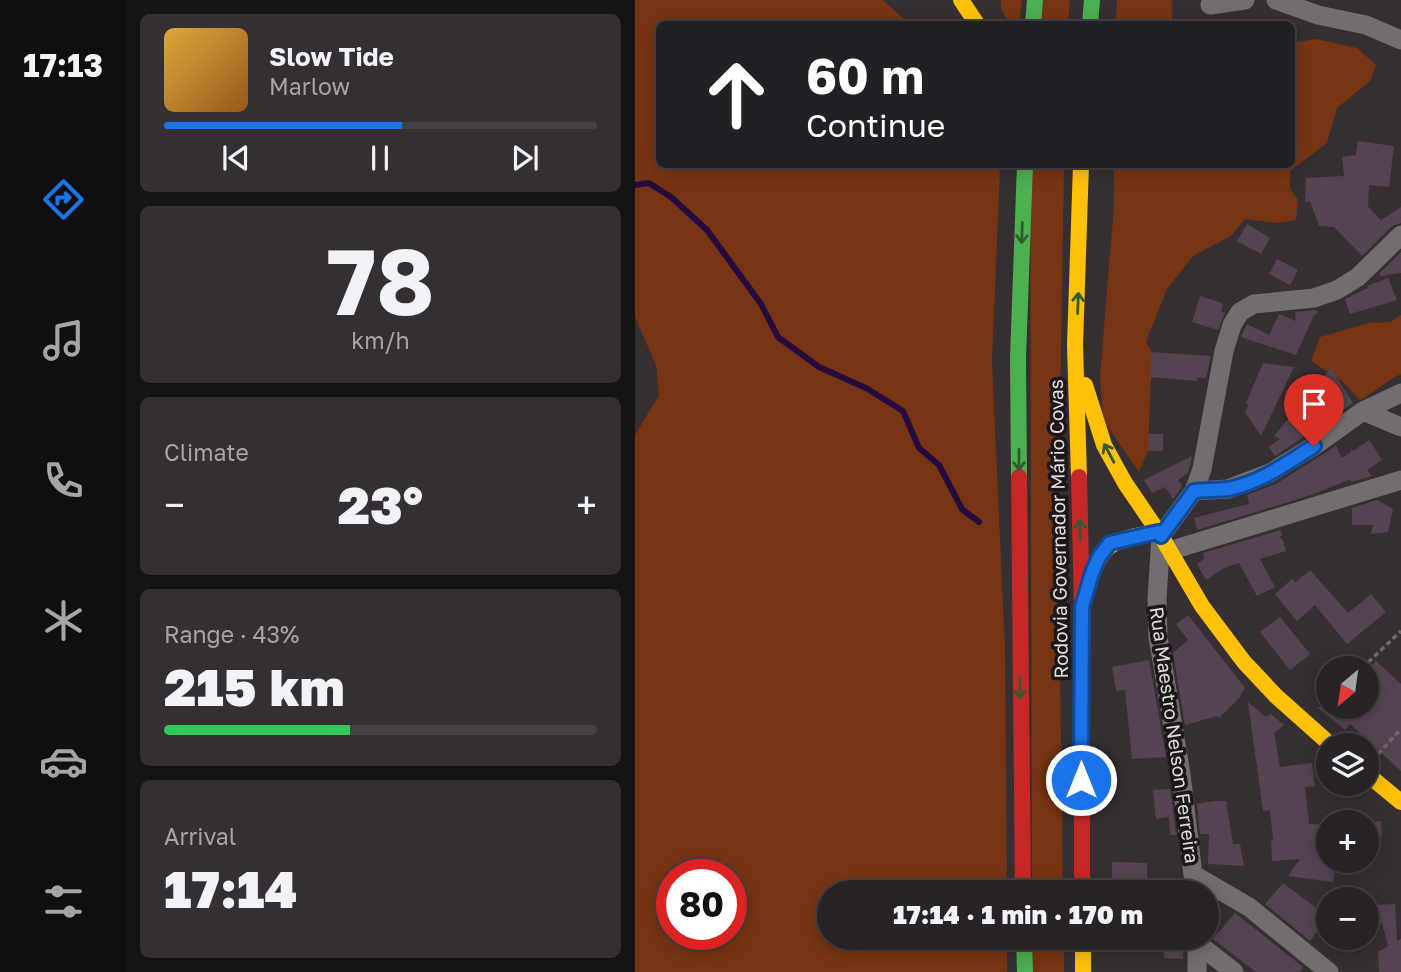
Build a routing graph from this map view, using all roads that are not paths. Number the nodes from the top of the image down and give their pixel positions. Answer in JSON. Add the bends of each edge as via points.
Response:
{"nodes":[{"id":1,"x":961,"y":0,"type":"edge"},
{"id":2,"x":1035,"y":0,"type":"edge"},
{"id":3,"x":1092,"y":0,"type":"edge"},
{"id":4,"x":1245,"y":0,"type":"edge"},
{"id":5,"x":1276,"y":0,"type":"edge"},
{"id":6,"x":1211,"y":10,"type":"edge"},
{"id":7,"x":975,"y":21,"type":"edge"},
{"id":8,"x":1033,"y":21,"type":"edge"},
{"id":9,"x":1090,"y":21,"type":"edge"},
{"id":10,"x":1401,"y":40,"type":"edge"},
{"id":11,"x":1025,"y":168,"type":"edge"},
{"id":12,"x":1081,"y":168,"type":"edge"},
{"id":13,"x":1401,"y":235,"type":"edge"},
{"id":14,"x":1075,"y":345,"type":"junction"},
{"id":15,"x":1401,"y":393,"type":"edge"},
{"id":16,"x":1363,"y":411,"type":"junction"},
{"id":17,"x":1401,"y":427,"type":"edge"},
{"id":18,"x":1401,"y":480,"type":"edge"},
{"id":19,"x":1194,"y":491,"type":"junction"},
{"id":20,"x":1162,"y":540,"type":"junction"},
{"id":21,"x":1082,"y":607,"type":"junction"},
{"id":22,"x":1317,"y":733,"type":"edge"},
{"id":23,"x":1379,"y":784,"type":"edge"},
{"id":24,"x":1401,"y":802,"type":"edge"},
{"id":25,"x":1023,"y":880,"type":"edge"},
{"id":26,"x":1082,"y":880,"type":"edge"},
{"id":27,"x":1194,"y":880,"type":"edge"},
{"id":28,"x":1219,"y":894,"type":"edge"},
{"id":29,"x":1024,"y":950,"type":"edge"},
{"id":30,"x":1083,"y":950,"type":"edge"},
{"id":31,"x":1197,"y":950,"type":"edge"},
{"id":32,"x":1209,"y":950,"type":"edge"},
{"id":33,"x":1025,"y":972,"type":"edge"},
{"id":34,"x":1083,"y":972,"type":"edge"},
{"id":35,"x":1197,"y":972,"type":"edge"},
{"id":36,"x":1234,"y":972,"type":"edge"},
{"id":37,"x":1329,"y":972,"type":"edge"}],
"edges":[{"from":1,"to":7,"type":"main road"},
{"from":2,"to":8,"type":"main road"},
{"from":3,"to":9,"type":"main road"},
{"from":4,"to":6,"type":"street"},
{"from":5,"to":10,"type":"street","via":[[1366,25]]},
{"from":11,"to":25,"type":"main road","name":"Rodovia Governador Mário Covas","one_way":true,"via":[[1018,358]]},
{"from":14,"to":12,"type":"main road","name":"Rodovia Governador Mário Covas","one_way":true},
{"from":13,"to":19,"type":"street","via":[[1337,290],[1314,298],[1254,303],[1240,312],[1224,351]]},
{"from":20,"to":14,"type":"main road","one_way":true,"via":[[1104,445]]},
{"from":21,"to":14,"type":"main road","name":"Rodovia Governador Mário Covas","one_way":true},
{"from":15,"to":16,"type":"street"},
{"from":16,"to":17,"type":"street"},
{"from":16,"to":19,"type":"street","via":[[1249,483]]},
{"from":18,"to":20,"type":"street"},
{"from":19,"to":20,"type":"street"},
{"from":20,"to":21,"type":"main road","via":[[1124,538],[1106,546]]},
{"from":20,"to":22,"type":"main road","via":[[1202,606],[1244,662]]},
{"from":20,"to":27,"type":"street","name":"Rua Maestro Nelson Ferreira","via":[[1158,637]]},
{"from":21,"to":26,"type":"main road","name":"Rodovia Governador Mário Covas"},
{"from":23,"to":24,"type":"main road"},
{"from":28,"to":37,"type":"street","via":[[1249,907]]},
{"from":29,"to":33,"type":"main road"},
{"from":30,"to":34,"type":"main road"},
{"from":31,"to":35,"type":"street"},
{"from":32,"to":36,"type":"street"}]}
